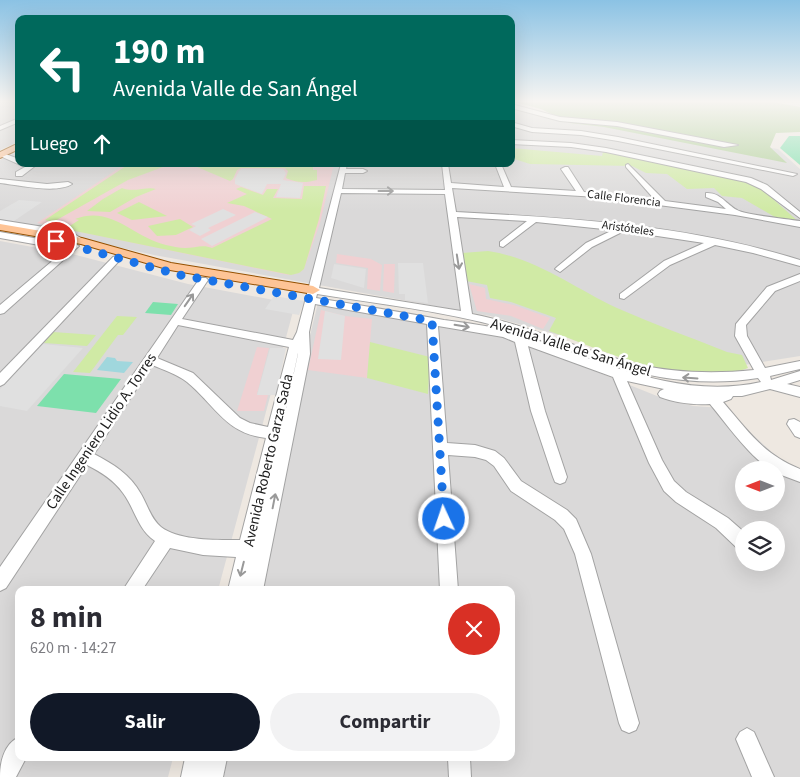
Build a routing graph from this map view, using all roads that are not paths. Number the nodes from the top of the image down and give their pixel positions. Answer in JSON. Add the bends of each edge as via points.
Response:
{"nodes":[{"id":1,"x":556,"y":138,"type":"edge"},
{"id":2,"x":614,"y":138,"type":"edge"},
{"id":3,"x":690,"y":138,"type":"edge"},
{"id":4,"x":515,"y":142,"type":"edge"},
{"id":5,"x":559,"y":145,"type":"junction"},
{"id":6,"x":736,"y":146,"type":"dead end"},
{"id":7,"x":15,"y":148,"type":"edge"},
{"id":8,"x":2,"y":154,"type":"edge"},
{"id":9,"x":15,"y":161,"type":"edge"},
{"id":10,"x":628,"y":166,"type":"dead end"},
{"id":11,"x":30,"y":167,"type":"edge"},
{"id":12,"x":343,"y":167,"type":"edge"},
{"id":13,"x":444,"y":167,"type":"edge"},
{"id":14,"x":499,"y":167,"type":"edge"},
{"id":15,"x":783,"y":167,"type":"dead end"},
{"id":16,"x":565,"y":169,"type":"dead end"},
{"id":17,"x":363,"y":171,"type":"dead end"},
{"id":18,"x":19,"y":174,"type":"dead end"},
{"id":19,"x":793,"y":174,"type":"junction"},
{"id":20,"x":800,"y":180,"type":"edge"},
{"id":21,"x":0,"y":181,"type":"edge"},
{"id":22,"x":68,"y":184,"type":"dead end"},
{"id":23,"x":448,"y":188,"type":"junction"},
{"id":24,"x":508,"y":188,"type":"junction"},
{"id":25,"x":337,"y":191,"type":"junction"},
{"id":26,"x":580,"y":193,"type":"junction"},
{"id":27,"x":709,"y":195,"type":"dead end"},
{"id":28,"x":662,"y":202,"type":"junction"},
{"id":29,"x":735,"y":213,"type":"junction"},
{"id":30,"x":452,"y":214,"type":"junction"},
{"id":31,"x":800,"y":216,"type":"edge"},
{"id":32,"x":535,"y":219,"type":"junction"},
{"id":33,"x":800,"y":224,"type":"edge"},
{"id":34,"x":0,"y":225,"type":"edge"},
{"id":35,"x":625,"y":227,"type":"junction"},
{"id":36,"x":0,"y":231,"type":"edge"},
{"id":37,"x":0,"y":235,"type":"edge"},
{"id":38,"x":715,"y":241,"type":"junction"},
{"id":39,"x":75,"y":244,"type":"junction"},
{"id":40,"x":503,"y":244,"type":"dead end"},
{"id":41,"x":116,"y":259,"type":"junction"},
{"id":42,"x":800,"y":263,"type":"edge"},
{"id":43,"x":560,"y":269,"type":"dead end"},
{"id":44,"x":800,"y":276,"type":"edge"},
{"id":45,"x":203,"y":280,"type":"junction"},
{"id":46,"x":312,"y":295,"type":"junction"},
{"id":47,"x":624,"y":296,"type":"dead end"},
{"id":48,"x":0,"y":298,"type":"edge"},
{"id":49,"x":12,"y":300,"type":"junction"},
{"id":50,"x":0,"y":311,"type":"edge"},
{"id":51,"x":467,"y":317,"type":"junction"},
{"id":52,"x":174,"y":321,"type":"junction"},
{"id":53,"x":432,"y":321,"type":"junction"},
{"id":54,"x":520,"y":339,"type":"junction"},
{"id":55,"x":301,"y":341,"type":"junction"},
{"id":56,"x":148,"y":359,"type":"junction"},
{"id":57,"x":800,"y":365,"type":"edge"},
{"id":58,"x":618,"y":374,"type":"junction"},
{"id":59,"x":800,"y":375,"type":"edge"},
{"id":60,"x":738,"y":376,"type":"junction"},
{"id":61,"x":0,"y":381,"type":"edge"},
{"id":62,"x":771,"y":381,"type":"junction"},
{"id":63,"x":746,"y":390,"type":"junction"},
{"id":64,"x":800,"y":392,"type":"edge"},
{"id":65,"x":710,"y":396,"type":"junction"},
{"id":66,"x":274,"y":433,"type":"junction"},
{"id":67,"x":440,"y":448,"type":"junction"},
{"id":68,"x":84,"y":456,"type":"junction"},
{"id":69,"x":800,"y":476,"type":"edge"},
{"id":70,"x":560,"y":477,"type":"dead end"},
{"id":71,"x":735,"y":536,"type":"edge"},
{"id":72,"x":166,"y":539,"type":"junction"},
{"id":73,"x":256,"y":549,"type":"junction"},
{"id":74,"x":0,"y":582,"type":"edge"},
{"id":75,"x":135,"y":586,"type":"edge"},
{"id":76,"x":239,"y":586,"type":"edge"},
{"id":77,"x":254,"y":586,"type":"edge"},
{"id":78,"x":448,"y":586,"type":"edge"},
{"id":79,"x":629,"y":723,"type":"dead end"},
{"id":80,"x":747,"y":739,"type":"dead end"},
{"id":81,"x":15,"y":756,"type":"edge"},
{"id":82,"x":195,"y":761,"type":"edge"},
{"id":83,"x":215,"y":761,"type":"edge"},
{"id":84,"x":459,"y":761,"type":"edge"},
{"id":85,"x":4,"y":777,"type":"edge"},
{"id":86,"x":192,"y":777,"type":"edge"},
{"id":87,"x":212,"y":777,"type":"edge"},
{"id":88,"x":460,"y":777,"type":"edge"},
{"id":89,"x":763,"y":777,"type":"edge"}],
"edges":[{"from":1,"to":5,"type":"street"},
{"from":2,"to":19,"type":"street"},
{"from":3,"to":6,"type":"street"},
{"from":4,"to":5,"type":"street"},
{"from":5,"to":31,"type":"street","via":[[619,152],[748,180],[764,186]]},
{"from":7,"to":8,"type":"main road"},
{"from":8,"to":9,"type":"street"},
{"from":10,"to":28,"type":"street"},
{"from":11,"to":18,"type":"street"},
{"from":12,"to":17,"type":"street"},
{"from":12,"to":25,"type":"street","name":"Avenida Roberto Garza Sada"},
{"from":13,"to":23,"type":"street"},
{"from":14,"to":24,"type":"street"},
{"from":15,"to":19,"type":"street"},
{"from":16,"to":26,"type":"street"},
{"from":19,"to":20,"type":"street"},
{"from":21,"to":22,"type":"street","via":[[47,186]]},
{"from":23,"to":24,"type":"street","name":"Calle Florencia"},
{"from":25,"to":23,"type":"street","name":"Calle Florencia","one_way":true},
{"from":23,"to":30,"type":"street"},
{"from":24,"to":26,"type":"street","name":"Calle Florencia"},
{"from":25,"to":46,"type":"street","name":"Avenida Roberto Garza Sada"},
{"from":26,"to":28,"type":"street","name":"Calle Florencia"},
{"from":27,"to":29,"type":"street","via":[[721,200]]},
{"from":28,"to":29,"type":"street","name":"Calle Florencia"},
{"from":29,"to":33,"type":"street","name":"Calle Florencia"},
{"from":30,"to":32,"type":"street","name":"Aristóteles"},
{"from":30,"to":51,"type":"street","one_way":true},
{"from":32,"to":35,"type":"street","name":"Aristóteles"},
{"from":32,"to":40,"type":"street"},
{"from":34,"to":39,"type":"main road"},
{"from":35,"to":38,"type":"street","name":"Aristóteles"},
{"from":35,"to":43,"type":"street","via":[[589,245]]},
{"from":36,"to":39,"type":"main road"},
{"from":37,"to":39,"type":"street","via":[[45,243]]},
{"from":38,"to":42,"type":"street","name":"Aristóteles"},
{"from":38,"to":47,"type":"street","via":[[667,263]]},
{"from":39,"to":41,"type":"main road"},
{"from":39,"to":46,"type":"main road"},
{"from":39,"to":49,"type":"street"},
{"from":41,"to":45,"type":"main road"},
{"from":41,"to":61,"type":"street"},
{"from":44,"to":62,"type":"street","via":[[772,290],[741,324],[741,336]]},
{"from":45,"to":46,"type":"main road"},
{"from":52,"to":45,"type":"street","name":"Calle Ingeniero Lidio A. Torres","one_way":true},
{"from":46,"to":51,"type":"street","name":"Avenida Valle de San Ángel"},
{"from":46,"to":53,"type":"street","name":"Avenida Valle de San Ángel"},
{"from":46,"to":55,"type":"street","name":"Avenida Roberto Garza Sada"},
{"from":48,"to":49,"type":"street"},
{"from":49,"to":50,"type":"street"},
{"from":60,"to":51,"type":"street","name":"Avenida Valle de San Ángel","one_way":true,"via":[[692,378],[648,371],[520,329]]},
{"from":52,"to":55,"type":"street"},
{"from":52,"to":56,"type":"street","name":"Calle Ingeniero Lidio A. Torres"},
{"from":53,"to":54,"type":"street","name":"Avenida Valle de San Ángel","one_way":true},
{"from":53,"to":67,"type":"street"},
{"from":54,"to":58,"type":"street","name":"Avenida Valle de San Ángel"},
{"from":54,"to":70,"type":"street","via":[[538,412]]},
{"from":55,"to":66,"type":"street","name":"Avenida Roberto Garza Sada"},
{"from":73,"to":55,"type":"street","name":"Avenida Roberto Garza Sada","one_way":true},
{"from":56,"to":66,"type":"street","via":[[191,379],[237,423],[258,432]]},
{"from":56,"to":68,"type":"street","name":"Calle Ingeniero Lidio A. Torres"},
{"from":57,"to":62,"type":"street","name":"Avenida Valle de San Ángel"},
{"from":58,"to":65,"type":"street","name":"Avenida Valle de San Ángel","via":[[642,388],[657,392],[688,399]]},
{"from":58,"to":71,"type":"street","via":[[656,464],[669,486]]},
{"from":59,"to":62,"type":"street","name":"Avenida Valle de San Ángel"},
{"from":60,"to":62,"type":"street","name":"Avenida Valle de San Ángel"},
{"from":60,"to":63,"type":"street"},
{"from":62,"to":63,"type":"street","name":"Avenida Valle de San Ángel"},
{"from":62,"to":64,"type":"street"},
{"from":63,"to":65,"type":"street","name":"Avenida Valle de San Ángel"},
{"from":65,"to":69,"type":"street","via":[[760,454]]},
{"from":66,"to":73,"type":"street","name":"Avenida Roberto Garza Sada"},
{"from":67,"to":78,"type":"street"},
{"from":67,"to":79,"type":"street","via":[[490,455],[516,486],[570,524],[583,554]]},
{"from":68,"to":72,"type":"street","via":[[117,475],[132,491],[148,524]]},
{"from":68,"to":74,"type":"street","name":"Calle Ingeniero Lidio A. Torres"},
{"from":72,"to":73,"type":"street","via":[[194,545]]},
{"from":72,"to":75,"type":"street"},
{"from":73,"to":76,"type":"street","name":"Avenida Roberto Garza Sada","one_way":true},
{"from":73,"to":77,"type":"street","name":"Avenida Roberto Garza Sada"},
{"from":80,"to":89,"type":"street"},
{"from":81,"to":85,"type":"street"},
{"from":82,"to":86,"type":"street"},
{"from":83,"to":87,"type":"street"},
{"from":84,"to":88,"type":"street"}]}
